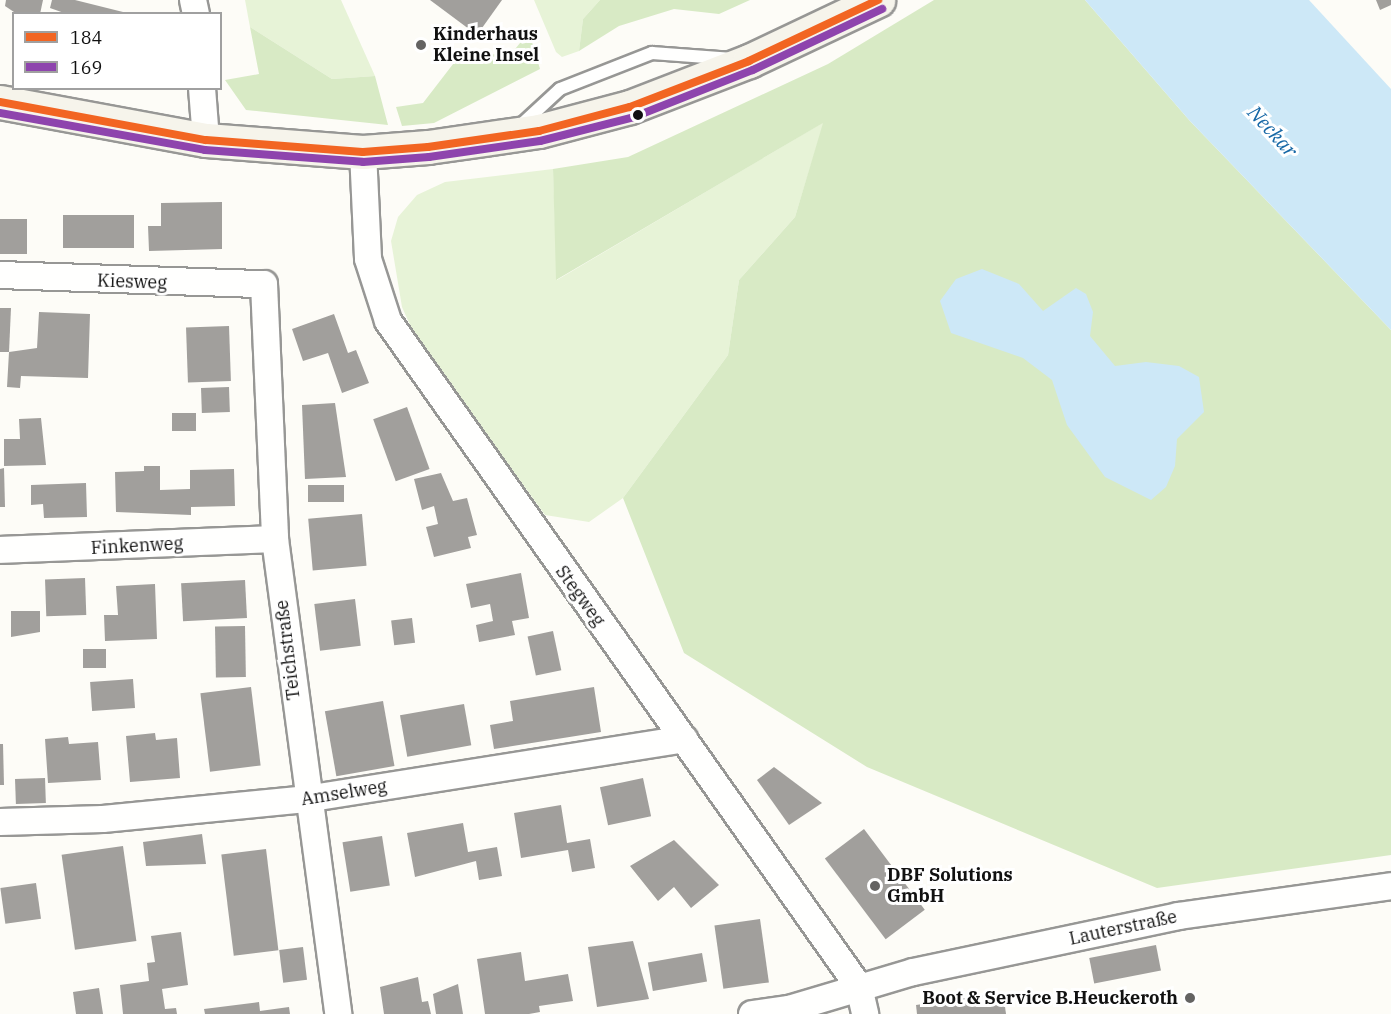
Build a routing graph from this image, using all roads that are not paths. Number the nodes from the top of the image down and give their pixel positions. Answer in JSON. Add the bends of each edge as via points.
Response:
{"nodes":[{"id":1,"x":878,"y":0,"type":"edge"},
{"id":2,"x":749,"y":61,"type":"junction"},
{"id":3,"x":202,"y":90,"type":"edge"},
{"id":4,"x":0,"y":102,"type":"edge"},
{"id":5,"x":511,"y":135,"type":"junction"},
{"id":6,"x":206,"y":140,"type":"junction"},
{"id":7,"x":363,"y":152,"type":"junction"},
{"id":8,"x":0,"y":275,"type":"edge"},
{"id":9,"x":264,"y":284,"type":"joint"},
{"id":10,"x":275,"y":539,"type":"junction"},
{"id":11,"x":0,"y":550,"type":"edge"},
{"id":12,"x":684,"y":740,"type":"junction"},
{"id":13,"x":306,"y":799,"type":"junction"},
{"id":14,"x":0,"y":822,"type":"edge"},
{"id":15,"x":1391,"y":886,"type":"edge"},
{"id":16,"x":859,"y":987,"type":"junction"},
{"id":17,"x":338,"y":1014,"type":"edge"},
{"id":18,"x":752,"y":1014,"type":"edge"},
{"id":19,"x":866,"y":1014,"type":"edge"}],
"edges":[{"from":1,"to":2,"type":"street"},
{"from":2,"to":5,"type":"street","via":[[630,107]]},
{"from":2,"to":5,"type":"lane","via":[[652,53],[560,89]]},
{"from":3,"to":6,"type":"street"},
{"from":4,"to":6,"type":"street"},
{"from":5,"to":7,"type":"street"},
{"from":6,"to":7,"type":"street"},
{"from":7,"to":12,"type":"street","name":"Stegweg","via":[[368,259],[388,321]]},
{"from":8,"to":9,"type":"street","name":"Kiesweg"},
{"from":9,"to":10,"type":"street","name":"Teichstraße"},
{"from":10,"to":11,"type":"street","name":"Finkenweg"},
{"from":10,"to":13,"type":"street","name":"Teichstraße"},
{"from":12,"to":13,"type":"street","name":"Amselweg"},
{"from":12,"to":16,"type":"street","name":"Stegweg"},
{"from":13,"to":14,"type":"street","name":"Amselweg","via":[[104,819]]},
{"from":13,"to":17,"type":"street","name":"Teichstraße"},
{"from":15,"to":16,"type":"street","name":"Lauterstraße","via":[[1178,916]]},
{"from":16,"to":18,"type":"street","name":"Lauterstraße","via":[[789,1009]]},
{"from":16,"to":19,"type":"street","name":"Stegweg"}]}
